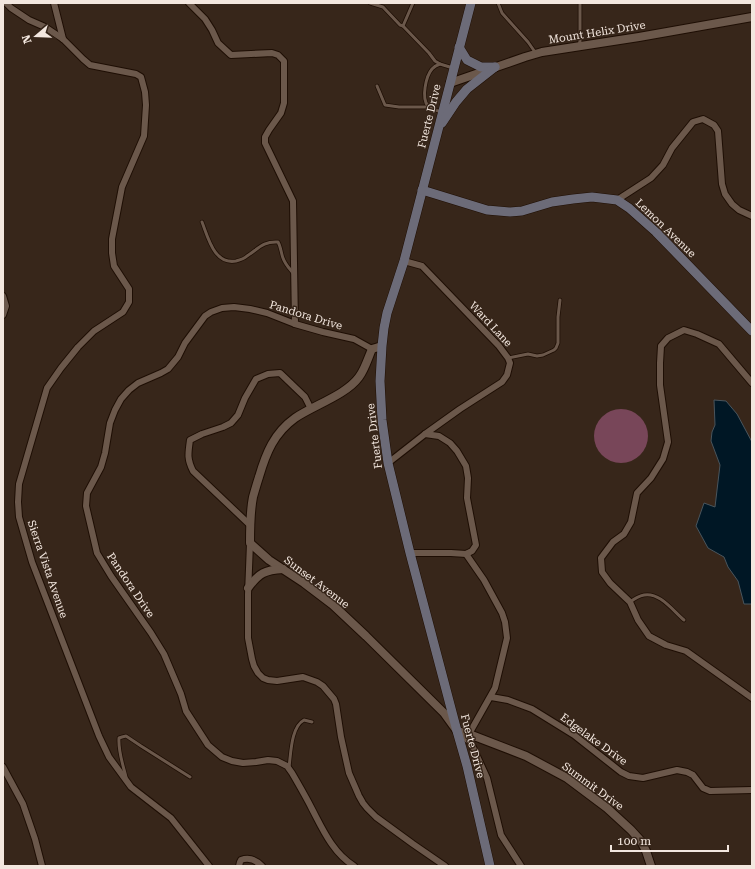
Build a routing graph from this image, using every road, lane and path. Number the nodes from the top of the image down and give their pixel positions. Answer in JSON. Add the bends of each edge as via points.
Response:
{"nodes":[{"id":1,"x":6,"y":3,"type":"edge"},
{"id":2,"x":54,"y":3,"type":"edge"},
{"id":3,"x":189,"y":3,"type":"edge"},
{"id":4,"x":370,"y":3,"type":"edge"},
{"id":5,"x":413,"y":3,"type":"edge"},
{"id":6,"x":471,"y":3,"type":"edge"},
{"id":7,"x":498,"y":3,"type":"edge"},
{"id":8,"x":580,"y":3,"type":"edge"},
{"id":9,"x":752,"y":17,"type":"edge"},
{"id":10,"x":403,"y":26,"type":"junction"},
{"id":11,"x":64,"y":39,"type":"junction"},
{"id":12,"x":578,"y":46,"type":"junction"},
{"id":13,"x":459,"y":47,"type":"junction"},
{"id":14,"x":536,"y":54,"type":"junction"},
{"id":15,"x":440,"y":64,"type":"junction"},
{"id":16,"x":495,"y":67,"type":"junction"},
{"id":17,"x":454,"y":68,"type":"junction"},
{"id":18,"x":450,"y":83,"type":"junction"},
{"id":19,"x":377,"y":86,"type":"dead end"},
{"id":20,"x":428,"y":106,"type":"junction"},
{"id":21,"x":442,"y":112,"type":"junction"},
{"id":22,"x":438,"y":129,"type":"junction"},
{"id":23,"x":422,"y":190,"type":"junction"},
{"id":24,"x":617,"y":200,"type":"junction"},
{"id":25,"x":752,"y":216,"type":"edge"},
{"id":26,"x":202,"y":222,"type":"dead end"},
{"id":27,"x":404,"y":261,"type":"junction"},
{"id":28,"x":294,"y":274,"type":"junction"},
{"id":29,"x":3,"y":296,"type":"edge"},
{"id":30,"x":560,"y":300,"type":"dead end"},
{"id":31,"x":3,"y":315,"type":"edge"},
{"id":32,"x":296,"y":324,"type":"junction"},
{"id":33,"x":752,"y":332,"type":"edge"},
{"id":34,"x":382,"y":346,"type":"junction"},
{"id":35,"x":372,"y":349,"type":"junction"},
{"id":36,"x":508,"y":358,"type":"junction"},
{"id":37,"x":752,"y":383,"type":"edge"},
{"id":38,"x":311,"y":409,"type":"junction"},
{"id":39,"x":425,"y":434,"type":"junction"},
{"id":40,"x":388,"y":463,"type":"junction"},
{"id":41,"x":250,"y":525,"type":"junction"},
{"id":42,"x":250,"y":543,"type":"junction"},
{"id":43,"x":410,"y":553,"type":"junction"},
{"id":44,"x":466,"y":554,"type":"junction"},
{"id":45,"x":283,"y":569,"type":"junction"},
{"id":46,"x":248,"y":588,"type":"junction"},
{"id":47,"x":630,"y":602,"type":"junction"},
{"id":48,"x":684,"y":620,"type":"dead end"},
{"id":49,"x":491,"y":697,"type":"junction"},
{"id":50,"x":752,"y":698,"type":"edge"},
{"id":51,"x":312,"y":722,"type":"dead end"},
{"id":52,"x":457,"y":731,"type":"junction"},
{"id":53,"x":469,"y":734,"type":"junction"},
{"id":54,"x":3,"y":767,"type":"edge"},
{"id":55,"x":289,"y":769,"type":"junction"},
{"id":56,"x":190,"y":777,"type":"dead end"},
{"id":57,"x":126,"y":781,"type":"junction"},
{"id":58,"x":752,"y":790,"type":"edge"},
{"id":59,"x":42,"y":866,"type":"edge"},
{"id":60,"x":209,"y":866,"type":"edge"},
{"id":61,"x":239,"y":866,"type":"edge"},
{"id":62,"x":262,"y":866,"type":"edge"},
{"id":63,"x":354,"y":866,"type":"edge"},
{"id":64,"x":445,"y":866,"type":"edge"},
{"id":65,"x":490,"y":866,"type":"edge"},
{"id":66,"x":522,"y":866,"type":"edge"},
{"id":67,"x":651,"y":866,"type":"edge"}],
"edges":[{"from":1,"to":11,"type":"street","name":"Sierra Vista Avenue","via":[[29,20]]},
{"from":2,"to":11,"type":"street"},
{"from":3,"to":28,"type":"street","via":[[205,19],[218,43],[231,55],[272,53],[284,61],[284,103],[281,113],[265,137],[293,201]]},
{"from":4,"to":10,"type":"lane","via":[[383,6]]},
{"from":5,"to":10,"type":"lane"},
{"from":6,"to":13,"type":"main road","name":"Fuerte Drive"},
{"from":7,"to":14,"type":"lane","via":[[502,13]]},
{"from":8,"to":12,"type":"lane"},
{"from":9,"to":12,"type":"street","name":"Mount Helix Drive"},
{"from":10,"to":15,"type":"lane"},
{"from":11,"to":57,"type":"street","name":"Sierra Vista Avenue","via":[[90,65],[141,77],[145,92],[144,136],[122,187],[112,239],[114,266],[129,289],[129,302],[123,312],[94,331],[78,347],[47,388],[19,484],[19,517],[32,562],[99,736]]},
{"from":12,"to":14,"type":"street","name":"Mount Helix Drive"},
{"from":13,"to":16,"type":"main road","via":[[467,60],[481,67]]},
{"from":13,"to":17,"type":"main road","name":"Fuerte Drive"},
{"from":14,"to":16,"type":"street","name":"Mount Helix Drive"},
{"from":15,"to":17,"type":"lane"},
{"from":15,"to":20,"type":"lane","via":[[431,70],[424,90]]},
{"from":16,"to":18,"type":"street","name":"Mount Helix Drive"},
{"from":16,"to":22,"type":"main road","via":[[467,89]]},
{"from":17,"to":18,"type":"main road","name":"Fuerte Drive"},
{"from":18,"to":21,"type":"main road","name":"Fuerte Drive"},
{"from":19,"to":20,"type":"lane","via":[[385,105]]},
{"from":20,"to":21,"type":"lane"},
{"from":21,"to":22,"type":"main road","name":"Fuerte Drive"},
{"from":22,"to":23,"type":"main road","name":"Fuerte Drive"},
{"from":23,"to":24,"type":"main road","name":"Lemon Avenue","via":[[487,210],[510,212],[573,199],[592,197]]},
{"from":23,"to":27,"type":"main road","name":"Fuerte Drive"},
{"from":24,"to":25,"type":"street","via":[[651,178],[693,122],[703,119],[714,125],[718,131],[725,194],[739,210]]},
{"from":24,"to":33,"type":"main road","name":"Lemon Avenue","via":[[656,232]]},
{"from":26,"to":28,"type":"lane","via":[[211,247],[224,260],[239,261],[264,244],[278,242],[286,264]]},
{"from":27,"to":34,"type":"main road","name":"Fuerte Drive","via":[[387,314]]},
{"from":27,"to":36,"type":"street","name":"Ward Lane","via":[[422,266]]},
{"from":28,"to":32,"type":"street"},
{"from":29,"to":31,"type":"street","via":[[6,306]]},
{"from":30,"to":36,"type":"lane","via":[[556,348],[543,355],[528,354]]},
{"from":32,"to":35,"type":"street","name":"Pandora Drive","via":[[354,339]]},
{"from":32,"to":55,"type":"street","name":"Pandora Drive","via":[[250,309],[222,308],[204,316],[168,369],[138,383],[121,399],[110,423],[101,467],[87,493],[86,506],[97,553],[164,654],[186,711],[208,745],[222,757],[232,761],[243,763],[268,760],[282,763]]},
{"from":34,"to":35,"type":"street"},
{"from":34,"to":40,"type":"main road","name":"Fuerte Drive","via":[[381,399]]},
{"from":35,"to":38,"type":"street","via":[[360,376],[352,384]]},
{"from":36,"to":39,"type":"street","name":"Ward Lane","via":[[508,375],[502,382]]},
{"from":37,"to":47,"type":"street","via":[[719,344],[697,334],[684,330],[668,338],[661,346],[660,385],[668,442],[663,459],[651,478],[637,493],[631,522],[624,534],[613,542],[601,558],[602,572]]},
{"from":38,"to":41,"type":"street","via":[[298,416],[274,439],[263,463],[253,497]]},
{"from":38,"to":41,"type":"street","via":[[305,397],[280,372],[268,374],[256,379],[238,415],[231,423],[190,440],[187,456],[193,471]]},
{"from":39,"to":40,"type":"street","name":"Ward Lane"},
{"from":39,"to":44,"type":"street","via":[[439,436],[450,443],[466,466],[467,498],[476,545]]},
{"from":40,"to":43,"type":"main road","name":"Fuerte Drive"},
{"from":41,"to":42,"type":"street"},
{"from":42,"to":45,"type":"street","name":"Sunset Avenue"},
{"from":42,"to":46,"type":"street"},
{"from":43,"to":44,"type":"street"},
{"from":43,"to":52,"type":"main road","name":"Fuerte Drive"},
{"from":44,"to":49,"type":"street","via":[[484,580],[505,622],[507,638]]},
{"from":45,"to":46,"type":"street","via":[[261,574]]},
{"from":45,"to":52,"type":"street","name":"Sunset Avenue","via":[[333,605],[354,624],[444,713]]},
{"from":46,"to":64,"type":"street","via":[[248,638],[258,673],[263,678],[277,681],[310,678],[323,686],[336,704],[349,773],[367,808]]},
{"from":47,"to":48,"type":"lane","via":[[644,595],[654,596]]},
{"from":47,"to":50,"type":"street","via":[[649,636],[686,651]]},
{"from":49,"to":53,"type":"street"},
{"from":49,"to":58,"type":"street","name":"Edgelake Drive","via":[[532,709],[574,735],[629,776],[643,778],[677,770],[693,775],[703,788],[710,791]]},
{"from":51,"to":55,"type":"lane","via":[[304,720],[296,727]]},
{"from":52,"to":53,"type":"street","name":"Summit Drive"},
{"from":52,"to":65,"type":"main road","name":"Fuerte Drive"},
{"from":52,"to":66,"type":"street","name":"Sunset Avenue","via":[[471,743],[487,778],[501,835]]},
{"from":53,"to":67,"type":"street","name":"Summit Drive","via":[[526,756],[567,778],[631,830],[646,850]]},
{"from":54,"to":59,"type":"street","via":[[23,804]]},
{"from":55,"to":63,"type":"street","via":[[334,847]]},
{"from":56,"to":57,"type":"lane","via":[[126,736],[119,738],[119,747]]},
{"from":57,"to":60,"type":"street","name":"Sierra Vista Avenue","via":[[171,818]]},
{"from":61,"to":62,"type":"street","via":[[241,860],[250,858]]}]}
